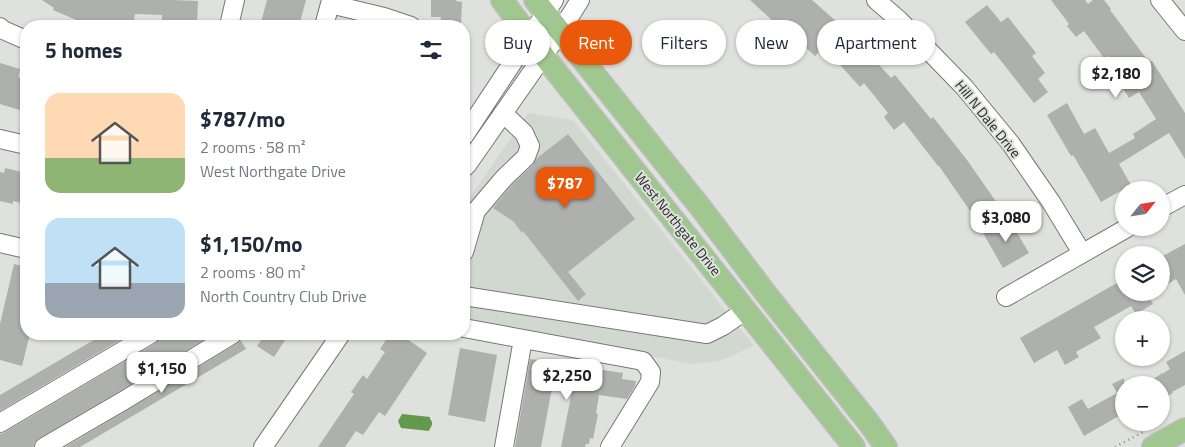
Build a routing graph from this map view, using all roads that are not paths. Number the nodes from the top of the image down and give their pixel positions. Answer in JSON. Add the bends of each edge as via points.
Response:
{"nodes":[{"id":1,"x":235,"y":0,"type":"edge"},
{"id":2,"x":502,"y":0,"type":"edge"},
{"id":3,"x":580,"y":0,"type":"edge"},
{"id":4,"x":876,"y":0,"type":"edge"},
{"id":5,"x":1160,"y":0,"type":"edge"},
{"id":6,"x":331,"y":2,"type":"edge"},
{"id":7,"x":545,"y":5,"type":"edge"},
{"id":8,"x":231,"y":20,"type":"edge"},
{"id":9,"x":326,"y":20,"type":"edge"},
{"id":10,"x":393,"y":20,"type":"edge"},
{"id":11,"x":517,"y":20,"type":"edge"},
{"id":12,"x":538,"y":20,"type":"edge"},
{"id":13,"x":568,"y":20,"type":"edge"},
{"id":14,"x":0,"y":27,"type":"edge"},
{"id":15,"x":1185,"y":31,"type":"edge"},
{"id":16,"x":560,"y":32,"type":"joint"},
{"id":17,"x":20,"y":37,"type":"edge"},
{"id":18,"x":550,"y":46,"type":"edge"},
{"id":19,"x":550,"y":64,"type":"edge"},
{"id":20,"x":511,"y":65,"type":"edge"},
{"id":21,"x":536,"y":65,"type":"edge"},
{"id":22,"x":586,"y":65,"type":"edge"},
{"id":23,"x":503,"y":113,"type":"junction"},
{"id":24,"x":470,"y":127,"type":"edge"},
{"id":25,"x":0,"y":139,"type":"edge"},
{"id":26,"x":20,"y":144,"type":"edge"},
{"id":27,"x":470,"y":161,"type":"edge"},
{"id":28,"x":1185,"y":195,"type":"edge"},
{"id":29,"x":1170,"y":203,"type":"edge"},
{"id":30,"x":470,"y":232,"type":"edge"},
{"id":31,"x":1115,"y":235,"type":"edge"},
{"id":32,"x":0,"y":243,"type":"edge"},
{"id":33,"x":20,"y":248,"type":"edge"},
{"id":34,"x":1082,"y":253,"type":"junction"},
{"id":35,"x":767,"y":294,"type":"junction"},
{"id":36,"x":470,"y":297,"type":"edge"},
{"id":37,"x":1006,"y":298,"type":"dead end"},
{"id":38,"x":746,"y":310,"type":"junction"},
{"id":39,"x":470,"y":329,"type":"edge"},
{"id":40,"x":523,"y":339,"type":"junction"},
{"id":41,"x":140,"y":340,"type":"edge"},
{"id":42,"x":223,"y":340,"type":"edge"},
{"id":43,"x":336,"y":340,"type":"edge"},
{"id":44,"x":0,"y":423,"type":"edge"},
{"id":45,"x":1185,"y":429,"type":"edge"},
{"id":46,"x":1151,"y":438,"type":"edge"},
{"id":47,"x":44,"y":447,"type":"edge"},
{"id":48,"x":263,"y":447,"type":"edge"},
{"id":49,"x":504,"y":447,"type":"edge"},
{"id":50,"x":610,"y":447,"type":"edge"},
{"id":51,"x":854,"y":447,"type":"edge"},
{"id":52,"x":886,"y":447,"type":"edge"}],
"edges":[{"from":1,"to":8,"type":"street"},
{"from":2,"to":11,"type":"main road","name":"West Northgate Drive"},
{"from":3,"to":13,"type":"street"},
{"from":4,"to":34,"type":"street","name":"Hill N Dale Drive","via":[[964,87],[1011,144]]},
{"from":5,"to":15,"type":"street"},
{"from":6,"to":9,"type":"street"},
{"from":6,"to":10,"type":"street"},
{"from":7,"to":12,"type":"street"},
{"from":7,"to":16,"type":"main road","name":"West Northgate Drive"},
{"from":14,"to":17,"type":"street"},
{"from":16,"to":18,"type":"street"},
{"from":19,"to":38,"type":"main road","name":"West Northgate Drive"},
{"from":20,"to":24,"type":"street"},
{"from":21,"to":23,"type":"street"},
{"from":22,"to":35,"type":"main road","name":"West Northgate Drive"},
{"from":23,"to":27,"type":"street"},
{"from":23,"to":30,"type":"street","via":[[524,133],[530,146],[526,157],[476,211]]},
{"from":25,"to":26,"type":"street"},
{"from":28,"to":29,"type":"street"},
{"from":31,"to":34,"type":"street"},
{"from":32,"to":33,"type":"street"},
{"from":34,"to":37,"type":"street"},
{"from":35,"to":38,"type":"main road"},
{"from":35,"to":52,"type":"main road","name":"West Northgate Drive"},
{"from":36,"to":38,"type":"street","via":[[707,334]]},
{"from":38,"to":51,"type":"main road","name":"West Northgate Drive"},
{"from":39,"to":40,"type":"street"},
{"from":40,"to":49,"type":"street"},
{"from":40,"to":50,"type":"street","via":[[643,361],[651,372],[650,382]]},
{"from":41,"to":44,"type":"street"},
{"from":42,"to":47,"type":"street"},
{"from":43,"to":48,"type":"street"},
{"from":45,"to":46,"type":"main road"}]}
